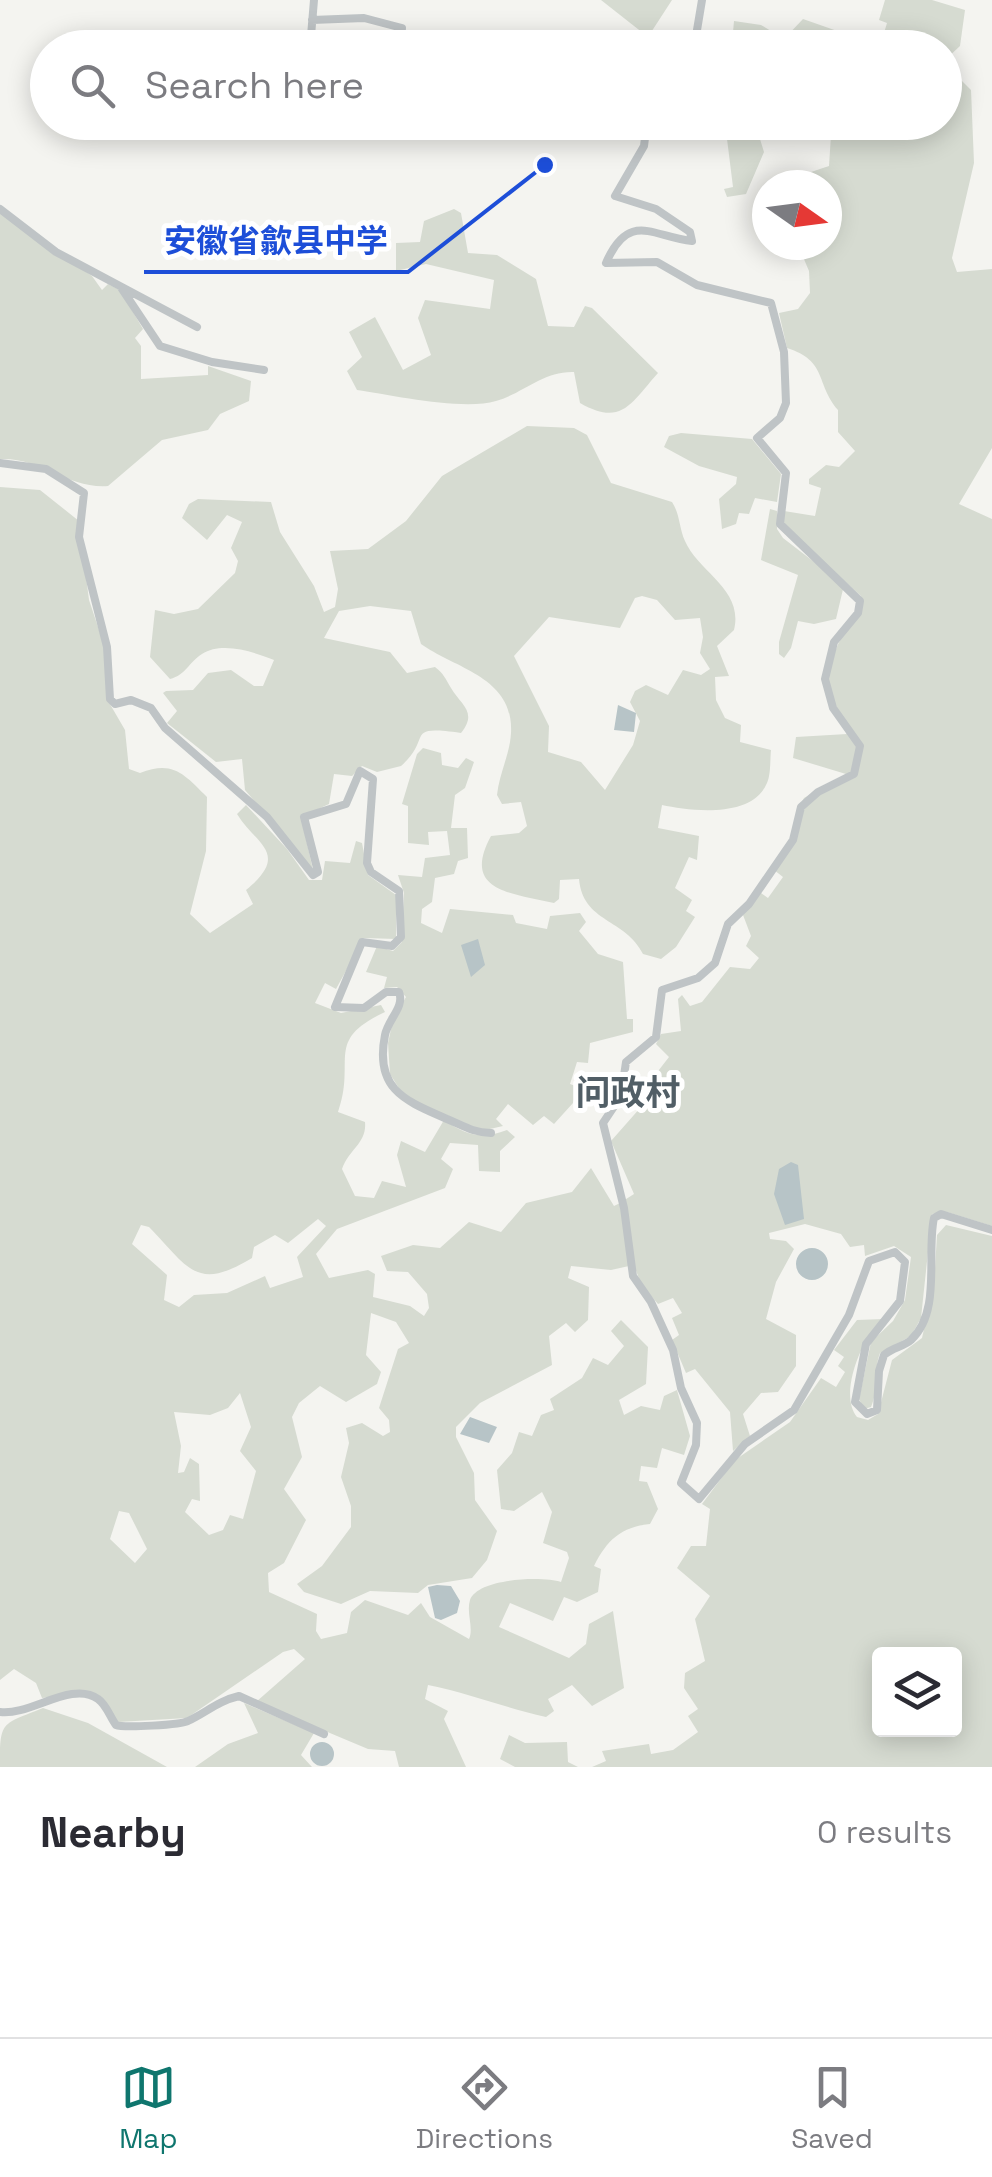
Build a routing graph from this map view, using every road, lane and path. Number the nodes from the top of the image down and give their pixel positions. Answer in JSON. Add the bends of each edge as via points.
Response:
{"nodes":[{"id":1,"x":314,"y":0,"type":"edge"},
{"id":2,"x":702,"y":0,"type":"edge"},
{"id":3,"x":312,"y":20,"type":"junction"},
{"id":4,"x":311,"y":30,"type":"edge"},
{"id":5,"x":402,"y":30,"type":"edge"},
{"id":6,"x":697,"y":30,"type":"edge"},
{"id":7,"x":645,"y":140,"type":"edge"},
{"id":8,"x":0,"y":208,"type":"edge"},
{"id":9,"x":119,"y":286,"type":"junction"},
{"id":10,"x":196,"y":326,"type":"dead end"},
{"id":11,"x":264,"y":370,"type":"dead end"},
{"id":12,"x":0,"y":463,"type":"edge"},
{"id":13,"x":491,"y":1133,"type":"dead end"},
{"id":14,"x":992,"y":1230,"type":"edge"},
{"id":15,"x":0,"y":1712,"type":"edge"},
{"id":16,"x":324,"y":1734,"type":"dead end"}],
"edges":[{"from":1,"to":3,"type":"street"},
{"from":2,"to":6,"type":"street"},
{"from":3,"to":4,"type":"street"},
{"from":3,"to":5,"type":"street","via":[[364,18]]},
{"from":7,"to":14,"type":"street","via":[[614,196],[656,209],[690,232],[692,241],[636,230],[621,238],[606,263],[657,262],[697,284],[770,303],[784,352],[786,403],[780,418],[756,438],[786,475],[780,524],[860,601],[834,642],[824,679],[833,708],[858,741],[859,764],[850,778],[804,802],[793,840],[728,924],[715,963],[698,978],[662,990],[656,1037],[626,1062],[621,1096],[603,1123],[633,1276],[673,1350],[697,1423],[681,1482],[699,1499],[745,1444],[790,1415],[850,1315],[869,1261],[895,1252],[905,1262],[905,1290],[869,1335],[855,1402],[862,1412],[877,1410],[884,1355],[910,1342],[922,1324],[934,1218],[941,1214]]},
{"from":8,"to":9,"type":"street","via":[[47,246]]},
{"from":9,"to":10,"type":"street"},
{"from":9,"to":11,"type":"street","via":[[160,346]]},
{"from":12,"to":13,"type":"street","via":[[46,469],[84,494],[79,537],[105,637],[113,703],[132,700],[151,708],[164,728],[267,817],[313,875],[319,862],[304,817],[346,804],[358,772],[374,778],[367,864],[399,891],[400,936],[392,946],[362,942],[335,1007],[364,1008],[386,992],[399,992],[401,1003],[385,1035],[392,1085],[407,1104],[465,1131]]},
{"from":15,"to":16,"type":"street","via":[[27,1713],[53,1698],[88,1695],[116,1725],[130,1729],[183,1724],[240,1696]]}]}
